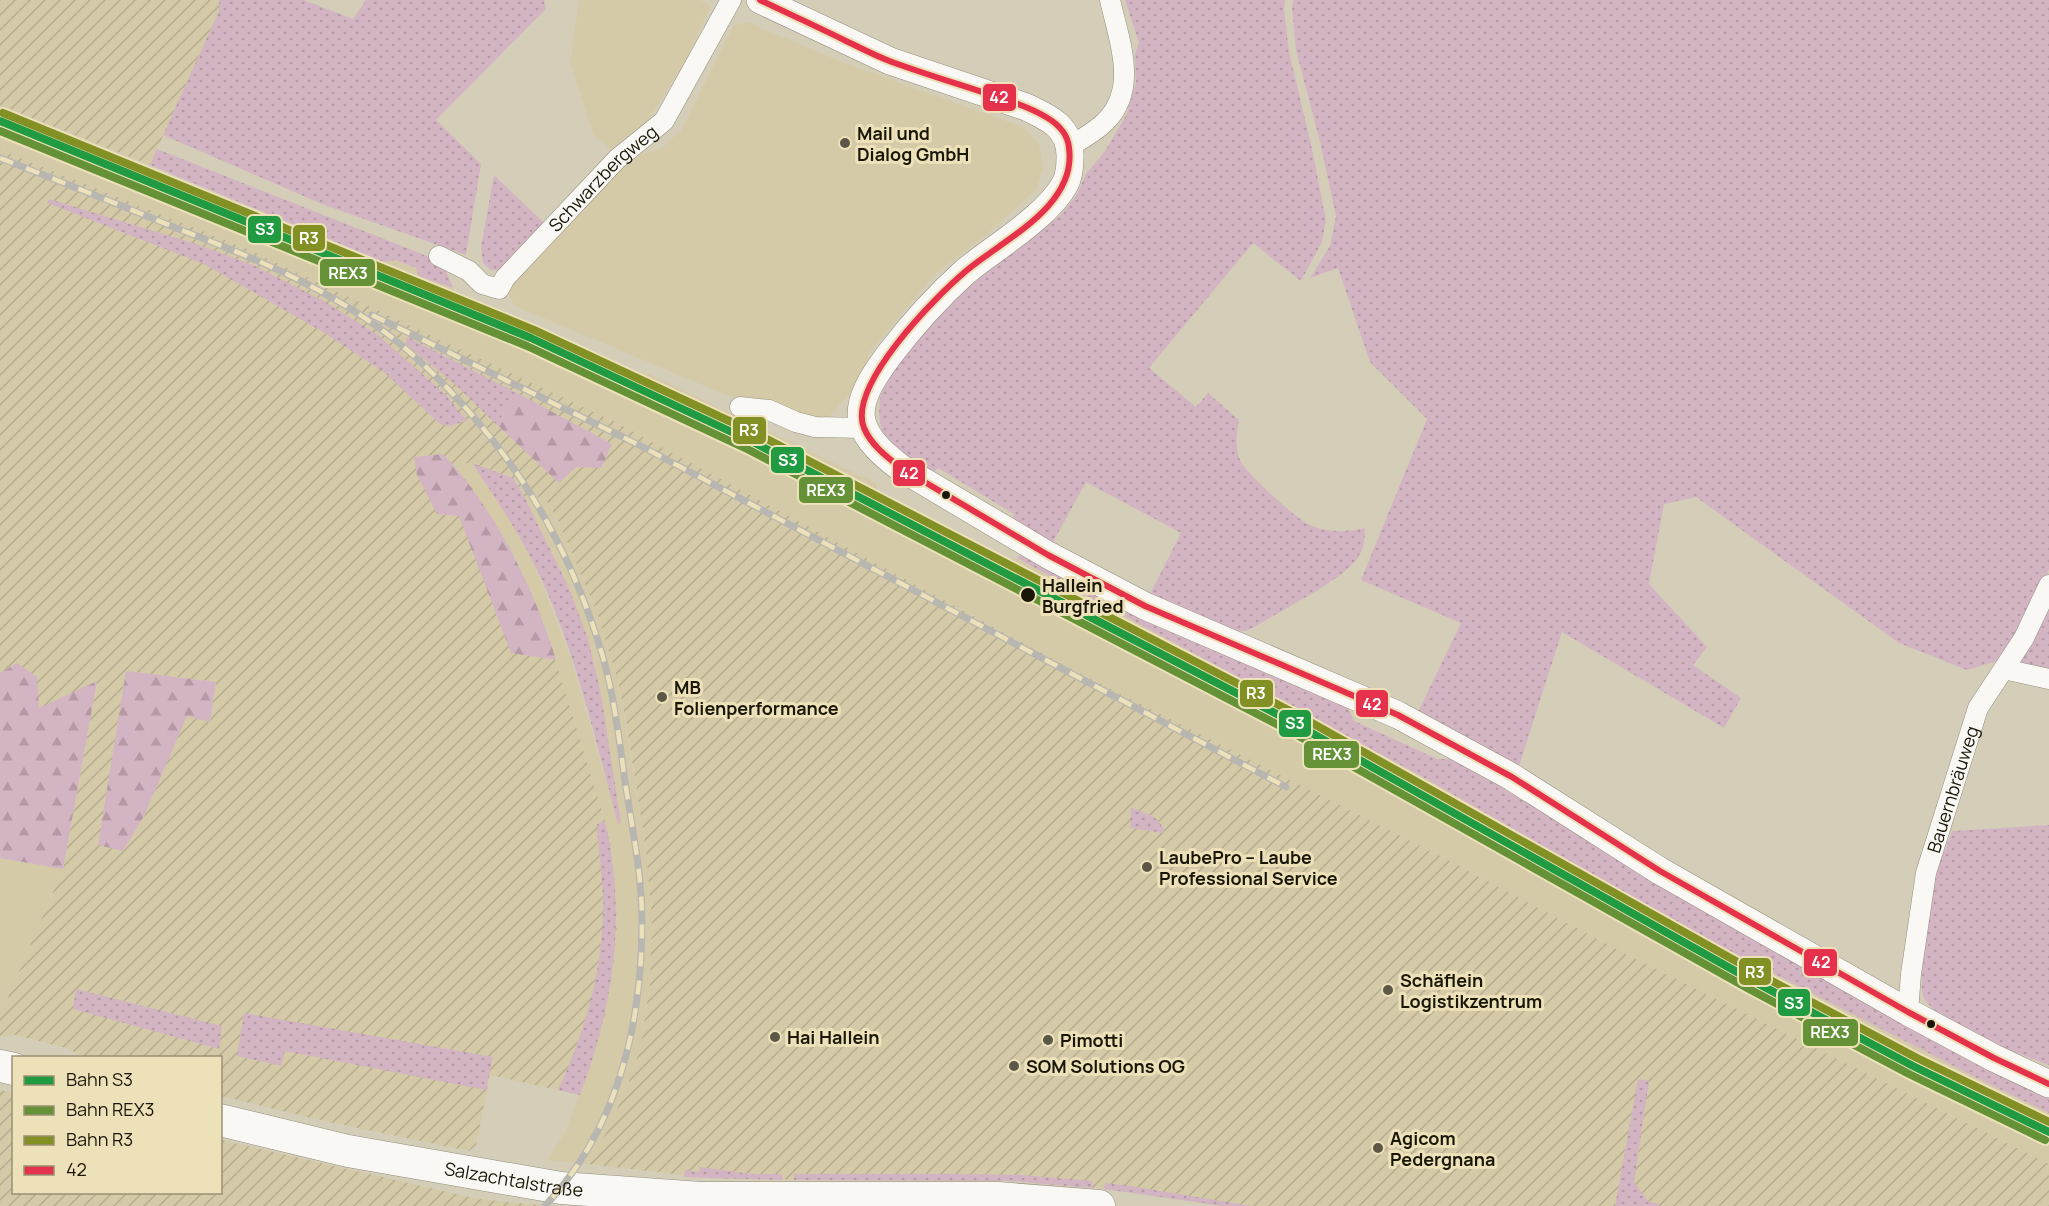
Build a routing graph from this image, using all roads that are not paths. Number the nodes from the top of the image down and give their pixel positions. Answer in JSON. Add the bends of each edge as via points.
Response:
{"nodes":[{"id":1,"x":731,"y":0,"type":"edge"},
{"id":2,"x":760,"y":0,"type":"edge"},
{"id":3,"x":1110,"y":0,"type":"edge"},
{"id":4,"x":1070,"y":146,"type":"junction"},
{"id":5,"x":439,"y":256,"type":"dead end"},
{"id":6,"x":740,"y":407,"type":"dead end"},
{"id":7,"x":864,"y":428,"type":"junction"},
{"id":8,"x":2049,"y":585,"type":"edge"},
{"id":9,"x":2004,"y":669,"type":"junction"},
{"id":10,"x":2049,"y":679,"type":"edge"},
{"id":11,"x":1908,"y":1012,"type":"junction"},
{"id":12,"x":2049,"y":1084,"type":"edge"},
{"id":13,"x":222,"y":1120,"type":"edge"},
{"id":14,"x":1100,"y":1206,"type":"edge"}],
"edges":[{"from":1,"to":5,"type":"street","name":"Schwarzbergweg","via":[[664,121],[617,159],[499,289],[482,284],[469,271]]},
{"from":2,"to":4,"type":"street","via":[[890,61],[1026,107],[1059,124]]},
{"from":3,"to":4,"type":"street","via":[[1122,47],[1122,99],[1106,122]]},
{"from":4,"to":7,"type":"street","via":[[1066,182],[1057,197],[949,288],[875,374],[864,394]]},
{"from":6,"to":7,"type":"street","via":[[769,410],[815,427]]},
{"from":7,"to":11,"type":"street","via":[[876,448],[901,468],[1048,555],[1145,606],[1398,715],[1512,777],[1660,871]]},
{"from":8,"to":9,"type":"street","name":"Bauernbräuweg"},
{"from":9,"to":10,"type":"street"},
{"from":9,"to":11,"type":"street","name":"Bauernbräuweg","via":[[1978,708],[1926,873]]},
{"from":11,"to":12,"type":"street"},
{"from":13,"to":14,"type":"main road","name":"Salzachtalstraße","via":[[348,1151],[561,1188],[701,1198],[998,1198]]}]}
